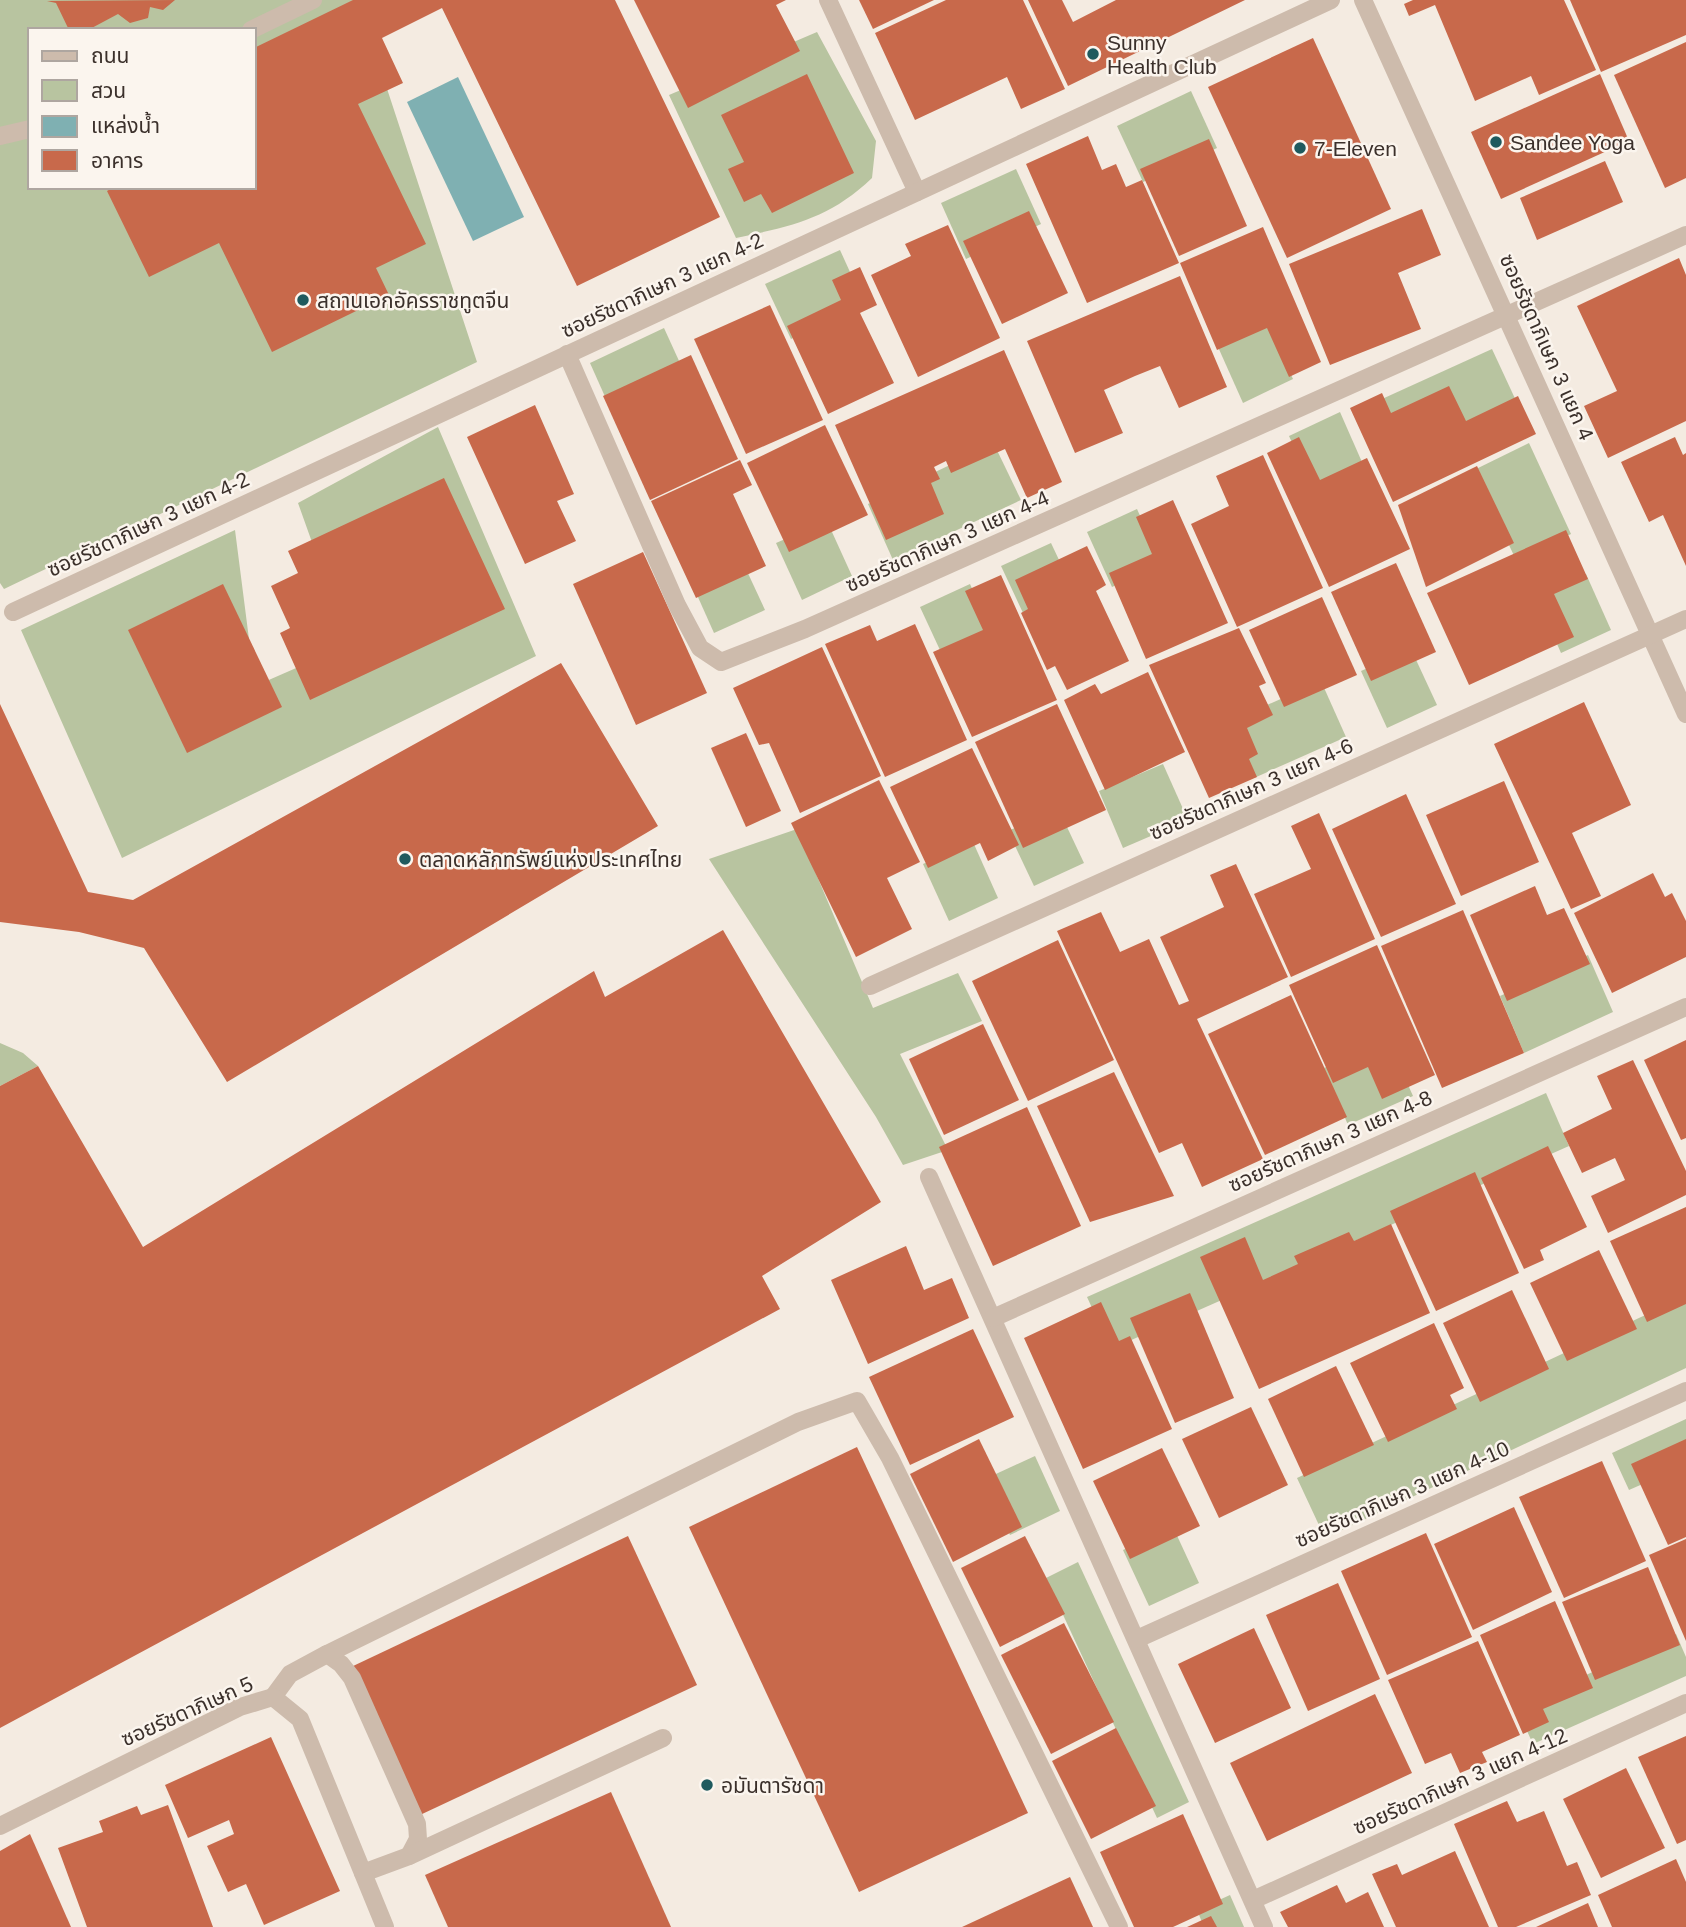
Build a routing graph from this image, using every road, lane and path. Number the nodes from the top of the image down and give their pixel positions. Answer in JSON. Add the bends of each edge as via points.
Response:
{"nodes":[{"id":1,"x":313,"y":0,"type":"edge"},
{"id":2,"x":828,"y":0,"type":"edge"},
{"id":3,"x":1331,"y":0,"type":"edge"},
{"id":4,"x":1363,"y":0,"type":"edge"},
{"id":5,"x":255,"y":28,"type":"edge"},
{"id":6,"x":28,"y":130,"type":"edge"},
{"id":7,"x":0,"y":136,"type":"edge"},
{"id":8,"x":917,"y":192,"type":"junction"},
{"id":9,"x":1686,"y":235,"type":"edge"},
{"id":10,"x":1509,"y":316,"type":"junction"},
{"id":11,"x":567,"y":354,"type":"junction"},
{"id":12,"x":13,"y":612,"type":"dead end"},
{"id":13,"x":1686,"y":619,"type":"edge"},
{"id":14,"x":1651,"y":635,"type":"junction"},
{"id":15,"x":1686,"y":714,"type":"edge"},
{"id":16,"x":870,"y":986,"type":"dead end"},
{"id":17,"x":1686,"y":1007,"type":"edge"},
{"id":18,"x":929,"y":1177,"type":"dead end"},
{"id":19,"x":993,"y":1318,"type":"junction"},
{"id":20,"x":1686,"y":1391,"type":"edge"},
{"id":21,"x":1137,"y":1639,"type":"junction"},
{"id":22,"x":327,"y":1654,"type":"junction"},
{"id":23,"x":274,"y":1697,"type":"junction"},
{"id":24,"x":1686,"y":1703,"type":"edge"},
{"id":25,"x":663,"y":1738,"type":"dead end"},
{"id":26,"x":0,"y":1826,"type":"edge"},
{"id":27,"x":409,"y":1856,"type":"junction"},
{"id":28,"x":363,"y":1873,"type":"junction"},
{"id":29,"x":1253,"y":1900,"type":"junction"},
{"id":30,"x":385,"y":1927,"type":"edge"},
{"id":31,"x":1119,"y":1927,"type":"edge"},
{"id":32,"x":1264,"y":1927,"type":"edge"}],
"edges":[{"from":1,"to":5,"type":"street"},
{"from":2,"to":8,"type":"street"},
{"from":3,"to":8,"type":"street","name":"ซอยรัชดาภิเษก 3 แยก 4-2"},
{"from":4,"to":10,"type":"street","name":"ซอยรัชดาภิเษก 3 แยก 4"},
{"from":6,"to":7,"type":"street"},
{"from":8,"to":11,"type":"street","name":"ซอยรัชดาภิเษก 3 แยก 4-2"},
{"from":9,"to":10,"type":"street"},
{"from":10,"to":11,"type":"street","name":"ซอยรัชดาภิเษก 3 แยก 4-4","via":[[805,629],[721,662],[700,648],[677,605]]},
{"from":10,"to":14,"type":"street","name":"ซอยรัชดาภิเษก 3 แยก 4"},
{"from":11,"to":12,"type":"street","name":"ซอยรัชดาภิเษก 3 แยก 4-2"},
{"from":13,"to":14,"type":"street","name":"ซอยรัชดาภิเษก 3 แยก 4-6"},
{"from":14,"to":15,"type":"street","name":"ซอยรัชดาภิเษก 3 แยก 4"},
{"from":14,"to":16,"type":"street","name":"ซอยรัชดาภิเษก 3 แยก 4-6"},
{"from":17,"to":19,"type":"street","name":"ซอยรัชดาภิเษก 3 แยก 4-8"},
{"from":18,"to":19,"type":"street"},
{"from":19,"to":21,"type":"street"},
{"from":20,"to":21,"type":"street","name":"ซอยรัชดาภิเษก 3 แยก 4-10"},
{"from":21,"to":29,"type":"street"},
{"from":22,"to":23,"type":"street","via":[[290,1674]]},
{"from":22,"to":27,"type":"street","via":[[352,1678],[417,1824],[418,1839]]},
{"from":22,"to":31,"type":"street","via":[[798,1422],[857,1401],[890,1458]]},
{"from":23,"to":26,"type":"street","name":"ซอยรัชดาภิเษก 5","via":[[240,1707]]},
{"from":23,"to":28,"type":"street","name":"ซอยรัชดาภิเษก 5","via":[[300,1719]]},
{"from":24,"to":29,"type":"street","name":"ซอยรัชดาภิเษก 3 แยก 4-12"},
{"from":25,"to":27,"type":"street"},
{"from":27,"to":28,"type":"street"},
{"from":28,"to":30,"type":"street","name":"ซอยรัชดาภิเษก 5"},
{"from":29,"to":32,"type":"street"}]}
